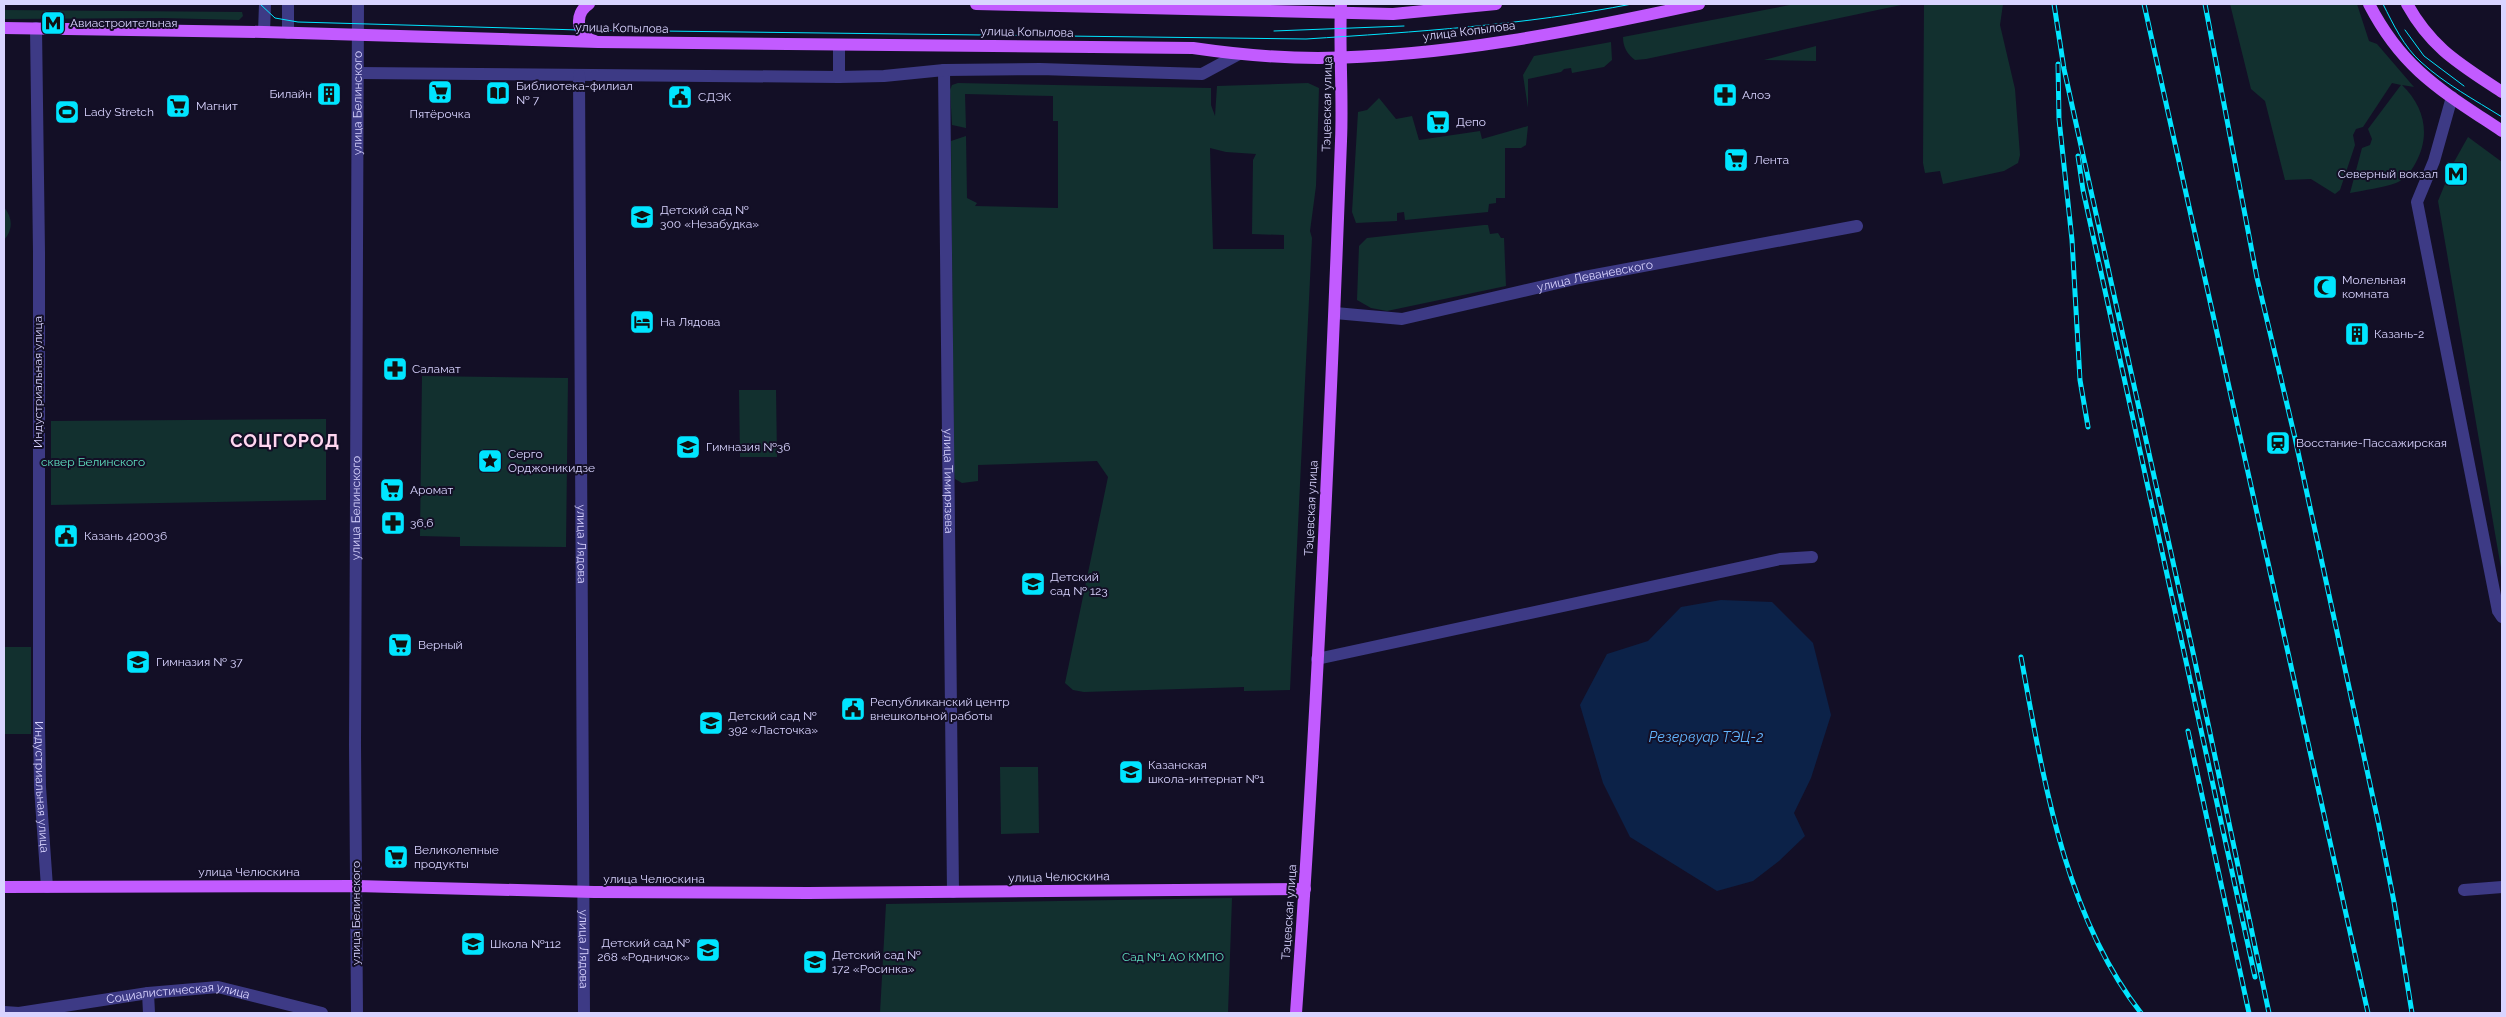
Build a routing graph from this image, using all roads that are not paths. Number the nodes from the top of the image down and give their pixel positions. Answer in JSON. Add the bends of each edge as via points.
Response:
{"nodes":[{"id":1,"x":264,"y":4,"type":"edge"},
{"id":2,"x":288,"y":4,"type":"edge"},
{"id":3,"x":358,"y":4,"type":"edge"},
{"id":4,"x":589,"y":4,"type":"edge"},
{"id":5,"x":976,"y":4,"type":"edge"},
{"id":6,"x":1496,"y":4,"type":"edge"},
{"id":7,"x":1699,"y":4,"type":"edge"},
{"id":8,"x":2369,"y":4,"type":"edge"},
{"id":9,"x":2406,"y":4,"type":"edge"},
{"id":10,"x":1341,"y":8,"type":"edge"},
{"id":11,"x":4,"y":28,"type":"edge"},
{"id":12,"x":36,"y":28,"type":"junction"},
{"id":13,"x":264,"y":32,"type":"junction"},
{"id":14,"x":288,"y":33,"type":"junction"},
{"id":15,"x":358,"y":36,"type":"junction"},
{"id":16,"x":598,"y":42,"type":"junction"},
{"id":17,"x":839,"y":45,"type":"junction"},
{"id":18,"x":1239,"y":54,"type":"junction"},
{"id":19,"x":1342,"y":57,"type":"junction"},
{"id":20,"x":944,"y":70,"type":"junction"},
{"id":21,"x":358,"y":72,"type":"junction"},
{"id":22,"x":579,"y":75,"type":"junction"},
{"id":23,"x":839,"y":77,"type":"junction"},
{"id":24,"x":2502,"y":92,"type":"edge"},
{"id":25,"x":2452,"y":97,"type":"junction"},
{"id":26,"x":2502,"y":131,"type":"edge"},
{"id":27,"x":1856,"y":226,"type":"dead end"},
{"id":28,"x":1335,"y":313,"type":"junction"},
{"id":29,"x":1812,"y":557,"type":"dead end"},
{"id":30,"x":2502,"y":617,"type":"edge"},
{"id":31,"x":1317,"y":659,"type":"junction"},
{"id":32,"x":356,"y":886,"type":"junction"},
{"id":33,"x":4,"y":887,"type":"edge"},
{"id":34,"x":47,"y":887,"type":"junction"},
{"id":35,"x":2502,"y":887,"type":"edge"},
{"id":36,"x":1305,"y":889,"type":"junction"},
{"id":37,"x":2464,"y":890,"type":"dead end"},
{"id":38,"x":583,"y":892,"type":"junction"},
{"id":39,"x":953,"y":892,"type":"junction"},
{"id":40,"x":148,"y":993,"type":"junction"},
{"id":41,"x":4,"y":1012,"type":"edge"},
{"id":42,"x":149,"y":1013,"type":"edge"},
{"id":43,"x":322,"y":1013,"type":"edge"},
{"id":44,"x":357,"y":1013,"type":"edge"},
{"id":45,"x":584,"y":1013,"type":"edge"},
{"id":46,"x":1296,"y":1013,"type":"edge"}],
"edges":[{"from":1,"to":13,"type":"street"},
{"from":2,"to":14,"type":"street"},
{"from":3,"to":15,"type":"street","name":"улица Белинского"},
{"from":4,"to":16,"type":"main road","via":[[581,12],[579,25],[585,36]]},
{"from":5,"to":10,"type":"main road","name":"улица Копылова"},
{"from":6,"to":10,"type":"main road","name":"улица Копылова","via":[[1393,14]]},
{"from":7,"to":19,"type":"main road","name":"улица Копылова","via":[[1510,41]]},
{"from":8,"to":25,"type":"main road","via":[[2397,50],[2421,75]]},
{"from":9,"to":24,"type":"main road","via":[[2434,44]]},
{"from":10,"to":19,"type":"main road","name":"Тэцевская улица"},
{"from":11,"to":12,"type":"main road","name":"улица Копылова"},
{"from":12,"to":13,"type":"main road","name":"улица Копылова"},
{"from":12,"to":34,"type":"street","name":"Индустриальная улица","via":[[39,729]]},
{"from":13,"to":14,"type":"main road","name":"улица Копылова"},
{"from":14,"to":15,"type":"main road","name":"улица Копылова"},
{"from":15,"to":16,"type":"main road","name":"улица Копылова"},
{"from":15,"to":21,"type":"street","name":"улица Белинского"},
{"from":16,"to":17,"type":"main road","name":"улица Копылова"},
{"from":17,"to":18,"type":"main road","name":"улица Копылова","via":[[1193,48]]},
{"from":17,"to":23,"type":"street"},
{"from":18,"to":19,"type":"main road","name":"улица Копылова"},
{"from":18,"to":20,"type":"street","via":[[1202,74]]},
{"from":19,"to":28,"type":"main road","name":"Тэцевская улица"},
{"from":20,"to":23,"type":"street"},
{"from":20,"to":39,"type":"street","name":"улица Тимирязева"},
{"from":21,"to":22,"type":"street"},
{"from":21,"to":32,"type":"street","name":"улица Белинского"},
{"from":22,"to":23,"type":"street"},
{"from":22,"to":38,"type":"street","name":"улица Лядова"},
{"from":25,"to":26,"type":"main road"},
{"from":25,"to":30,"type":"street","via":[[2434,161],[2417,202],[2461,432],[2498,611]]},
{"from":27,"to":28,"type":"street","name":"улица Леваневского","via":[[1579,278],[1402,319]]},
{"from":28,"to":31,"type":"main road","name":"Тэцевская улица"},
{"from":29,"to":31,"type":"street","via":[[1780,559]]},
{"from":31,"to":36,"type":"main road","name":"Тэцевская улица"},
{"from":32,"to":34,"type":"main road","name":"улица Челюскина"},
{"from":32,"to":38,"type":"main road","name":"улица Челюскина"},
{"from":32,"to":44,"type":"street","name":"улица Белинского"},
{"from":33,"to":34,"type":"main road","name":"улица Челюскина"},
{"from":35,"to":37,"type":"street"},
{"from":36,"to":39,"type":"main road","name":"улица Челюскина"},
{"from":36,"to":46,"type":"main road","name":"Тэцевская улица"},
{"from":38,"to":39,"type":"main road","name":"улица Челюскина"},
{"from":38,"to":45,"type":"street","name":"улица Лядова"},
{"from":40,"to":41,"type":"street","name":"Социалистическая улица","via":[[19,1013]]},
{"from":40,"to":42,"type":"street"},
{"from":40,"to":43,"type":"street","name":"Социалистическая улица","via":[[218,987]]}]}
